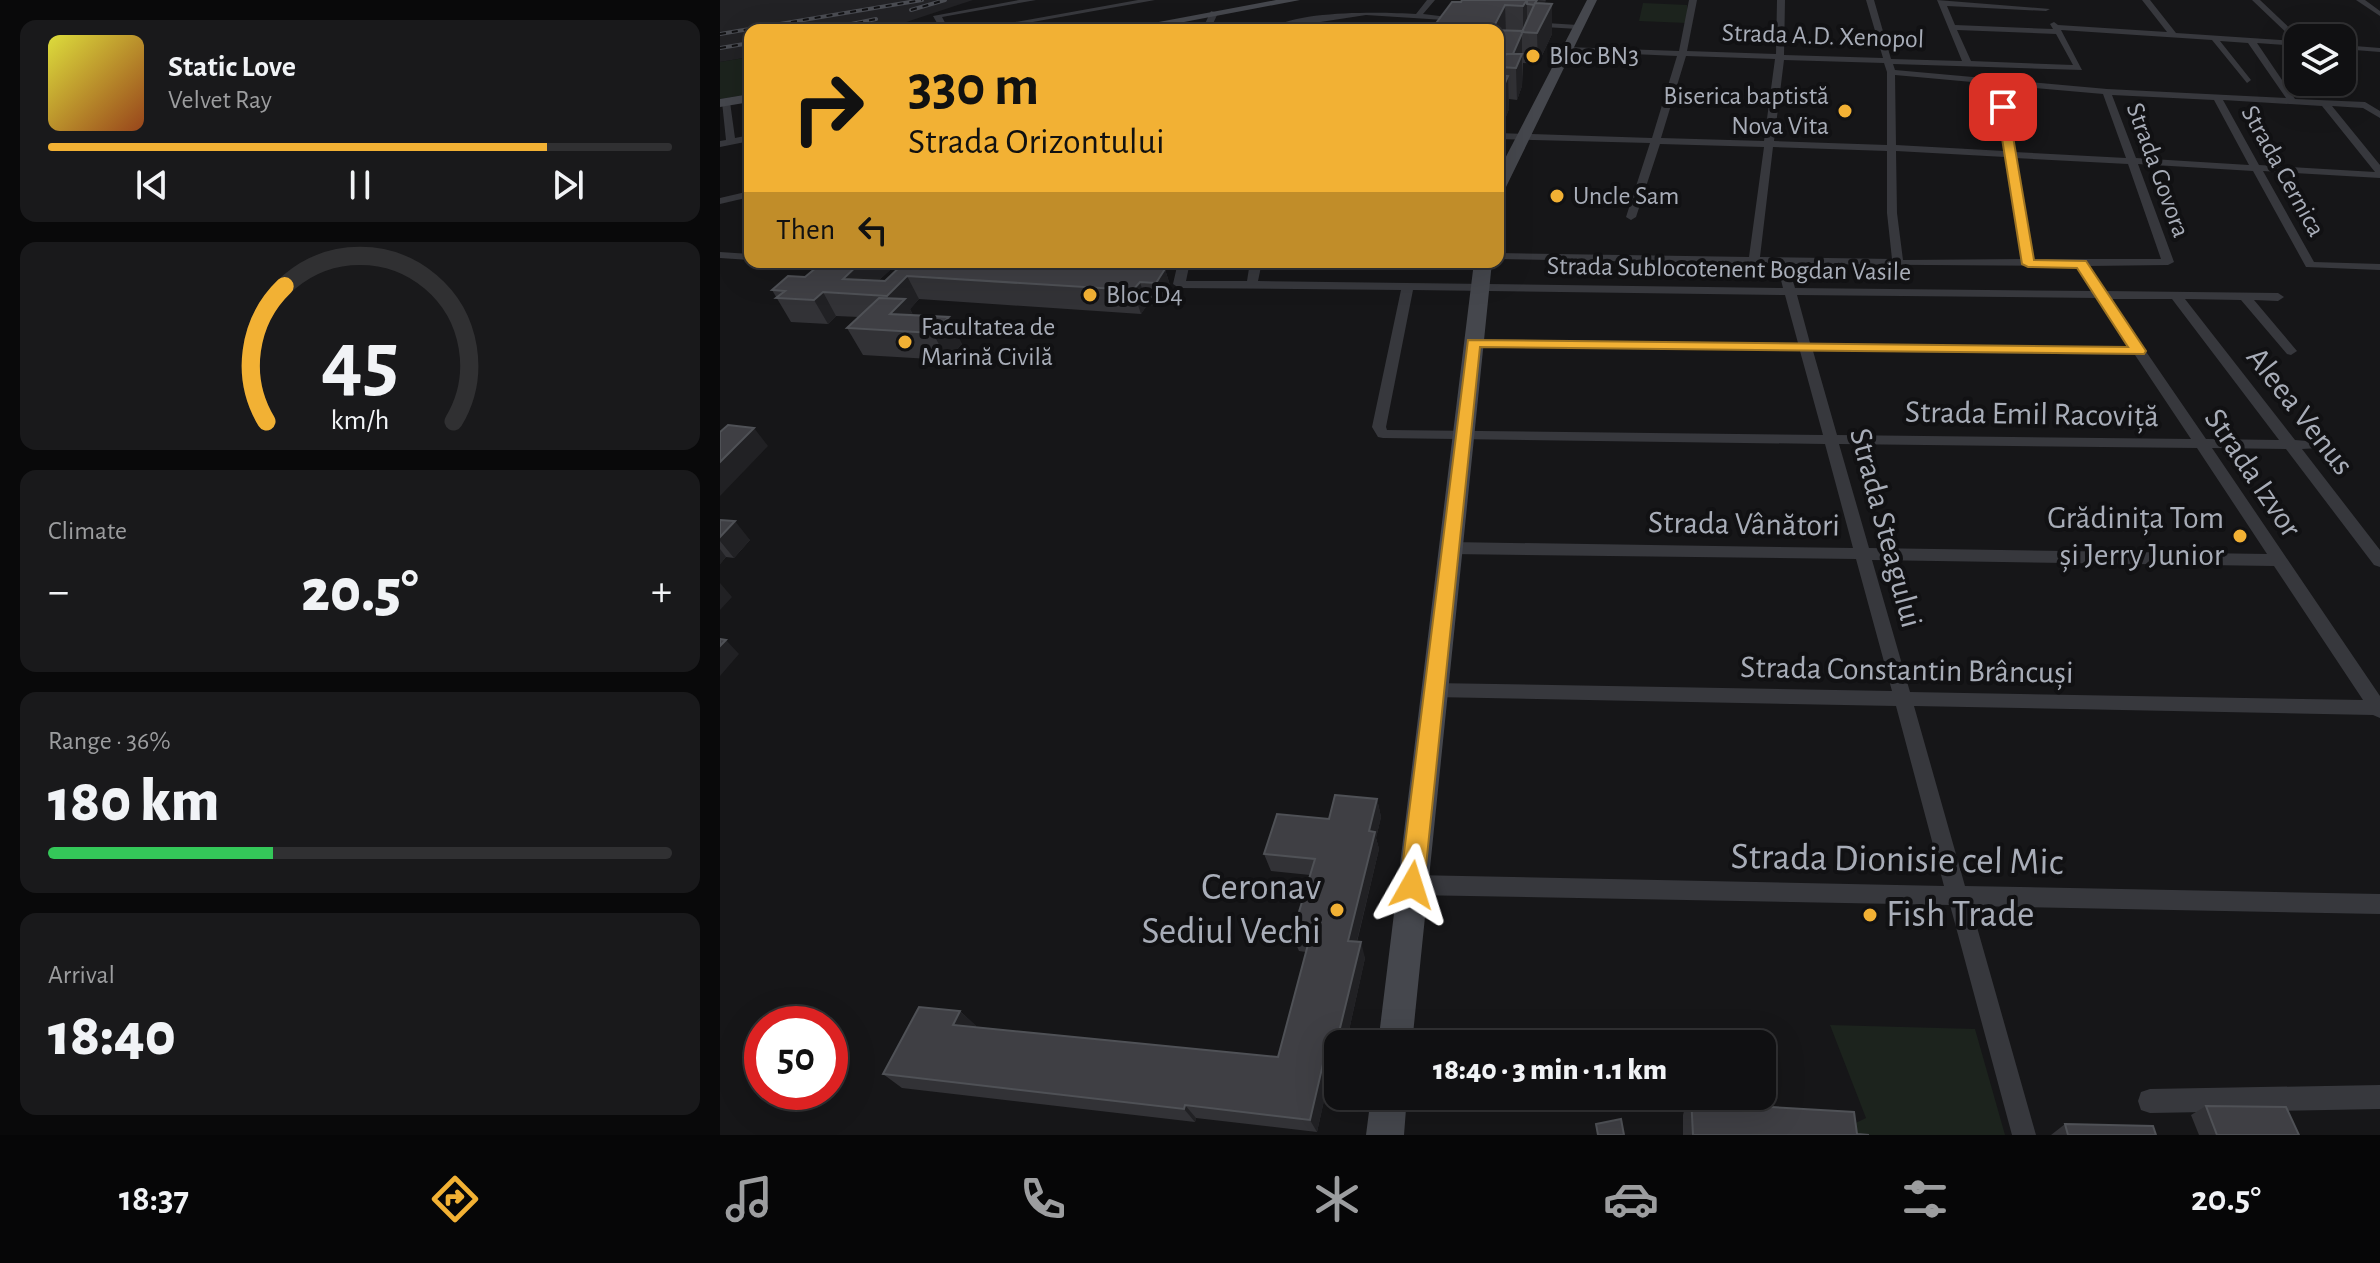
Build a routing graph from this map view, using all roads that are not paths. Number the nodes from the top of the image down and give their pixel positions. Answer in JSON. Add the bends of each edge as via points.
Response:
{"nodes":[{"id":1,"x":1032,"y":0,"type":"edge"},
{"id":2,"x":1151,"y":0,"type":"edge"},
{"id":3,"x":1295,"y":0,"type":"edge"},
{"id":4,"x":1431,"y":0,"type":"edge"},
{"id":5,"x":1592,"y":0,"type":"edge"},
{"id":6,"x":1693,"y":0,"type":"edge"},
{"id":7,"x":1781,"y":0,"type":"edge"},
{"id":8,"x":1870,"y":0,"type":"edge"},
{"id":9,"x":2041,"y":0,"type":"edge"},
{"id":10,"x":2146,"y":0,"type":"edge"},
{"id":11,"x":2256,"y":0,"type":"edge"},
{"id":12,"x":2360,"y":0,"type":"edge"},
{"id":13,"x":1280,"y":1,"type":"edge"},
{"id":14,"x":1942,"y":2,"type":"edge"},
{"id":15,"x":2046,"y":9,"type":"junction"},
{"id":16,"x":1214,"y":13,"type":"junction"},
{"id":17,"x":2380,"y":14,"type":"edge"},
{"id":18,"x":1389,"y":15,"type":"junction"},
{"id":19,"x":1418,"y":16,"type":"junction"},
{"id":20,"x":1471,"y":21,"type":"edge"},
{"id":21,"x":1382,"y":22,"type":"dead end"},
{"id":22,"x":942,"y":24,"type":"edge"},
{"id":23,"x":1010,"y":24,"type":"edge"},
{"id":24,"x":1154,"y":24,"type":"edge"},
{"id":25,"x":1209,"y":24,"type":"edge"},
{"id":26,"x":1284,"y":24,"type":"edge"},
{"id":27,"x":1517,"y":24,"type":"edge"},
{"id":28,"x":1578,"y":27,"type":"junction"},
{"id":29,"x":1952,"y":27,"type":"junction"},
{"id":30,"x":2284,"y":28,"type":"edge"},
{"id":31,"x":2057,"y":29,"type":"junction"},
{"id":32,"x":2173,"y":35,"type":"junction"},
{"id":33,"x":2214,"y":38,"type":"junction"},
{"id":34,"x":2251,"y":41,"type":"junction"},
{"id":35,"x":2284,"y":42,"type":"edge"},
{"id":36,"x":2356,"y":48,"type":"edge"},
{"id":37,"x":1566,"y":49,"type":"junction"},
{"id":38,"x":2380,"y":50,"type":"edge"},
{"id":39,"x":1682,"y":53,"type":"junction"},
{"id":40,"x":1780,"y":56,"type":"junction"},
{"id":41,"x":1890,"y":60,"type":"junction"},
{"id":42,"x":1967,"y":63,"type":"junction"},
{"id":43,"x":1891,"y":72,"type":"junction"},
{"id":44,"x":2247,"y":80,"type":"dead end"},
{"id":45,"x":1998,"y":84,"type":"junction"},
{"id":46,"x":2107,"y":92,"type":"junction"},
{"id":47,"x":2217,"y":98,"type":"junction"},
{"id":48,"x":744,"y":99,"type":"edge"},
{"id":49,"x":723,"y":102,"type":"edge"},
{"id":50,"x":2293,"y":102,"type":"junction"},
{"id":51,"x":2325,"y":103,"type":"junction"},
{"id":52,"x":2380,"y":115,"type":"edge"},
{"id":53,"x":1504,"y":136,"type":"edge"},
{"id":54,"x":1520,"y":137,"type":"junction"},
{"id":55,"x":1656,"y":140,"type":"junction"},
{"id":56,"x":725,"y":143,"type":"edge"},
{"id":57,"x":1770,"y":145,"type":"junction"},
{"id":58,"x":1894,"y":148,"type":"junction"},
{"id":59,"x":2011,"y":155,"type":"junction"},
{"id":60,"x":2131,"y":162,"type":"junction"},
{"id":61,"x":2257,"y":169,"type":"junction"},
{"id":62,"x":1504,"y":173,"type":"edge"},
{"id":63,"x":2380,"y":174,"type":"edge"},
{"id":64,"x":744,"y":195,"type":"edge"},
{"id":65,"x":720,"y":201,"type":"edge"},
{"id":66,"x":1631,"y":217,"type":"dead end"},
{"id":67,"x":720,"y":255,"type":"edge"},
{"id":68,"x":744,"y":256,"type":"edge"},
{"id":69,"x":1504,"y":256,"type":"edge"},
{"id":70,"x":1754,"y":259,"type":"junction"},
{"id":71,"x":1781,"y":260,"type":"junction"},
{"id":72,"x":1898,"y":263,"type":"junction"},
{"id":73,"x":2028,"y":264,"type":"junction"},
{"id":74,"x":2081,"y":264,"type":"junction"},
{"id":75,"x":2380,"y":267,"type":"edge"},
{"id":76,"x":1183,"y":268,"type":"edge"},
{"id":77,"x":1255,"y":268,"type":"edge"},
{"id":78,"x":1481,"y":275,"type":"edge"},
{"id":79,"x":1165,"y":277,"type":"edge"},
{"id":80,"x":1180,"y":280,"type":"junction"},
{"id":81,"x":1252,"y":285,"type":"junction"},
{"id":82,"x":1408,"y":287,"type":"junction"},
{"id":83,"x":1790,"y":292,"type":"junction"},
{"id":84,"x":2101,"y":295,"type":"junction"},
{"id":85,"x":2176,"y":296,"type":"junction"},
{"id":86,"x":2244,"y":296,"type":"junction"},
{"id":87,"x":2278,"y":297,"type":"dead end"},
{"id":88,"x":1473,"y":343,"type":"junction"},
{"id":89,"x":1805,"y":347,"type":"junction"},
{"id":90,"x":2139,"y":351,"type":"junction"},
{"id":91,"x":2291,"y":351,"type":"dead end"},
{"id":92,"x":1462,"y":435,"type":"junction"},
{"id":93,"x":1831,"y":440,"type":"junction"},
{"id":94,"x":2201,"y":444,"type":"junction"},
{"id":95,"x":2291,"y":445,"type":"junction"},
{"id":96,"x":2314,"y":445,"type":"dead end"},
{"id":97,"x":1450,"y":548,"type":"junction"},
{"id":98,"x":1862,"y":554,"type":"junction"},
{"id":99,"x":2278,"y":560,"type":"junction"},
{"id":100,"x":2380,"y":561,"type":"edge"},
{"id":101,"x":1433,"y":690,"type":"junction"},
{"id":102,"x":1902,"y":700,"type":"junction"},
{"id":103,"x":2379,"y":709,"type":"edge"},
{"id":104,"x":1412,"y":885,"type":"junction"},
{"id":105,"x":1958,"y":898,"type":"junction"},
{"id":106,"x":2380,"y":904,"type":"edge"},
{"id":107,"x":1396,"y":1030,"type":"edge"},
{"id":108,"x":2380,"y":1097,"type":"edge"},
{"id":109,"x":2150,"y":1101,"type":"dead end"},
{"id":110,"x":1388,"y":1110,"type":"edge"},
{"id":111,"x":1385,"y":1135,"type":"edge"},
{"id":112,"x":2024,"y":1135,"type":"edge"}],
"edges":[{"from":1,"to":22,"type":"street","via":[[937,16]]},
{"from":2,"to":23,"type":"street"},
{"from":3,"to":13,"type":"main road"},
{"from":4,"to":19,"type":"street"},
{"from":5,"to":28,"type":"main road"},
{"from":6,"to":39,"type":"street"},
{"from":7,"to":40,"type":"street"},
{"from":8,"to":41,"type":"street"},
{"from":9,"to":15,"type":"street"},
{"from":10,"to":32,"type":"street"},
{"from":11,"to":30,"type":"street"},
{"from":12,"to":17,"type":"street"},
{"from":13,"to":16,"type":"main road"},
{"from":14,"to":15,"type":"street"},
{"from":14,"to":29,"type":"street"},
{"from":15,"to":31,"type":"street"},
{"from":16,"to":24,"type":"main road"},
{"from":16,"to":25,"type":"street"},
{"from":18,"to":19,"type":"street"},
{"from":18,"to":21,"type":"street"},
{"from":18,"to":26,"type":"street"},
{"from":19,"to":20,"type":"street"},
{"from":27,"to":28,"type":"street"},
{"from":28,"to":37,"type":"main road"},
{"from":29,"to":31,"type":"street"},
{"from":29,"to":42,"type":"street"},
{"from":31,"to":32,"type":"street"},
{"from":31,"to":42,"type":"street","name":"Strada A.D. Xenopol","via":[[2079,68]]},
{"from":32,"to":33,"type":"street"},
{"from":33,"to":34,"type":"street"},
{"from":33,"to":44,"type":"street"},
{"from":34,"to":35,"type":"street"},
{"from":34,"to":50,"type":"street"},
{"from":36,"to":38,"type":"street"},
{"from":37,"to":39,"type":"street","name":"Strada A.D. Xenopol"},
{"from":37,"to":54,"type":"main road"},
{"from":39,"to":40,"type":"street","name":"Strada A.D. Xenopol"},
{"from":39,"to":55,"type":"street"},
{"from":40,"to":41,"type":"street","name":"Strada A.D. Xenopol"},
{"from":40,"to":57,"type":"street"},
{"from":41,"to":42,"type":"street","name":"Strada A.D. Xenopol"},
{"from":41,"to":43,"type":"street"},
{"from":43,"to":45,"type":"street"},
{"from":43,"to":58,"type":"street"},
{"from":45,"to":46,"type":"street"},
{"from":45,"to":59,"type":"street"},
{"from":46,"to":47,"type":"street"},
{"from":46,"to":60,"type":"street","name":"Strada Govora"},
{"from":47,"to":50,"type":"street"},
{"from":47,"to":61,"type":"street","name":"Strada Cernica"},
{"from":48,"to":49,"type":"main road"},
{"from":49,"to":56,"type":"street"},
{"from":50,"to":51,"type":"street"},
{"from":51,"to":52,"type":"street","via":[[2365,105]]},
{"from":51,"to":63,"type":"street"},
{"from":53,"to":54,"type":"street"},
{"from":54,"to":55,"type":"street"},
{"from":54,"to":62,"type":"main road"},
{"from":55,"to":57,"type":"street"},
{"from":55,"to":66,"type":"street"},
{"from":57,"to":58,"type":"street"},
{"from":57,"to":70,"type":"street"},
{"from":58,"to":59,"type":"street"},
{"from":58,"to":72,"type":"street","via":[[1892,213]]},
{"from":59,"to":60,"type":"street"},
{"from":59,"to":73,"type":"street"},
{"from":60,"to":61,"type":"street"},
{"from":60,"to":74,"type":"street","name":"Strada Govora","via":[[2168,262]]},
{"from":61,"to":63,"type":"street"},
{"from":61,"to":75,"type":"street","name":"Strada Cernica","via":[[2310,265]]},
{"from":64,"to":65,"type":"street"},
{"from":67,"to":68,"type":"street"},
{"from":69,"to":70,"type":"street"},
{"from":70,"to":71,"type":"street"},
{"from":71,"to":72,"type":"street"},
{"from":71,"to":83,"type":"street","name":"Strada Steagului"},
{"from":72,"to":73,"type":"street"},
{"from":73,"to":74,"type":"street"},
{"from":74,"to":84,"type":"street","name":"Strada Izvor"},
{"from":76,"to":80,"type":"street"},
{"from":77,"to":81,"type":"street"},
{"from":78,"to":82,"type":"street","name":"Strada Sublocotenent Bogdan Vasile"},
{"from":78,"to":83,"type":"street","name":"Strada Sublocotenent Bogdan Vasile"},
{"from":78,"to":88,"type":"main road"},
{"from":79,"to":80,"type":"street","name":"Strada Sublocotenent Bogdan Vasile"},
{"from":80,"to":81,"type":"street","name":"Strada Sublocotenent Bogdan Vasile"},
{"from":81,"to":82,"type":"street","name":"Strada Sublocotenent Bogdan Vasile"},
{"from":82,"to":92,"type":"street","name":"Strada Emil Racoviță","via":[[1379,431]]},
{"from":83,"to":84,"type":"street","name":"Strada Sublocotenent Bogdan Vasile"},
{"from":83,"to":89,"type":"street","name":"Strada Steagului"},
{"from":84,"to":85,"type":"street","name":"Strada Sublocotenent Bogdan Vasile"},
{"from":84,"to":90,"type":"street","name":"Strada Izvor"},
{"from":85,"to":86,"type":"street","name":"Strada Sublocotenent Bogdan Vasile"},
{"from":85,"to":95,"type":"street","name":"Aleea Venus"},
{"from":86,"to":87,"type":"street","name":"Strada Sublocotenent Bogdan Vasile"},
{"from":86,"to":91,"type":"street"},
{"from":88,"to":89,"type":"street"},
{"from":88,"to":92,"type":"main road"},
{"from":89,"to":90,"type":"street"},
{"from":89,"to":93,"type":"street","name":"Strada Steagului"},
{"from":90,"to":94,"type":"street","name":"Strada Izvor"},
{"from":92,"to":93,"type":"street","name":"Strada Emil Racoviță"},
{"from":92,"to":97,"type":"main road"},
{"from":93,"to":94,"type":"street","name":"Strada Emil Racoviță"},
{"from":93,"to":98,"type":"street","name":"Strada Steagului"},
{"from":94,"to":95,"type":"street","name":"Strada Emil Racoviță"},
{"from":94,"to":99,"type":"street","name":"Strada Izvor"},
{"from":95,"to":96,"type":"street","name":"Strada Emil Racoviță"},
{"from":95,"to":100,"type":"street","name":"Aleea Venus"},
{"from":97,"to":98,"type":"street","name":"Strada Vânători"},
{"from":97,"to":101,"type":"main road"},
{"from":98,"to":99,"type":"street","name":"Strada Vânători"},
{"from":98,"to":102,"type":"street","name":"Strada Steagului"},
{"from":99,"to":103,"type":"street","name":"Strada Izvor"},
{"from":101,"to":102,"type":"street","name":"Strada Constantin Brâncuși"},
{"from":101,"to":104,"type":"main road"},
{"from":102,"to":103,"type":"street","name":"Strada Constantin Brâncuși"},
{"from":102,"to":105,"type":"street","name":"Strada Steagului"},
{"from":104,"to":105,"type":"street","name":"Strada Dionisie cel Mic"},
{"from":104,"to":107,"type":"main road"},
{"from":105,"to":106,"type":"street","name":"Strada Dionisie cel Mic"},
{"from":105,"to":112,"type":"street","name":"Strada Steagului"},
{"from":108,"to":109,"type":"street"},
{"from":110,"to":111,"type":"main road"}]}
